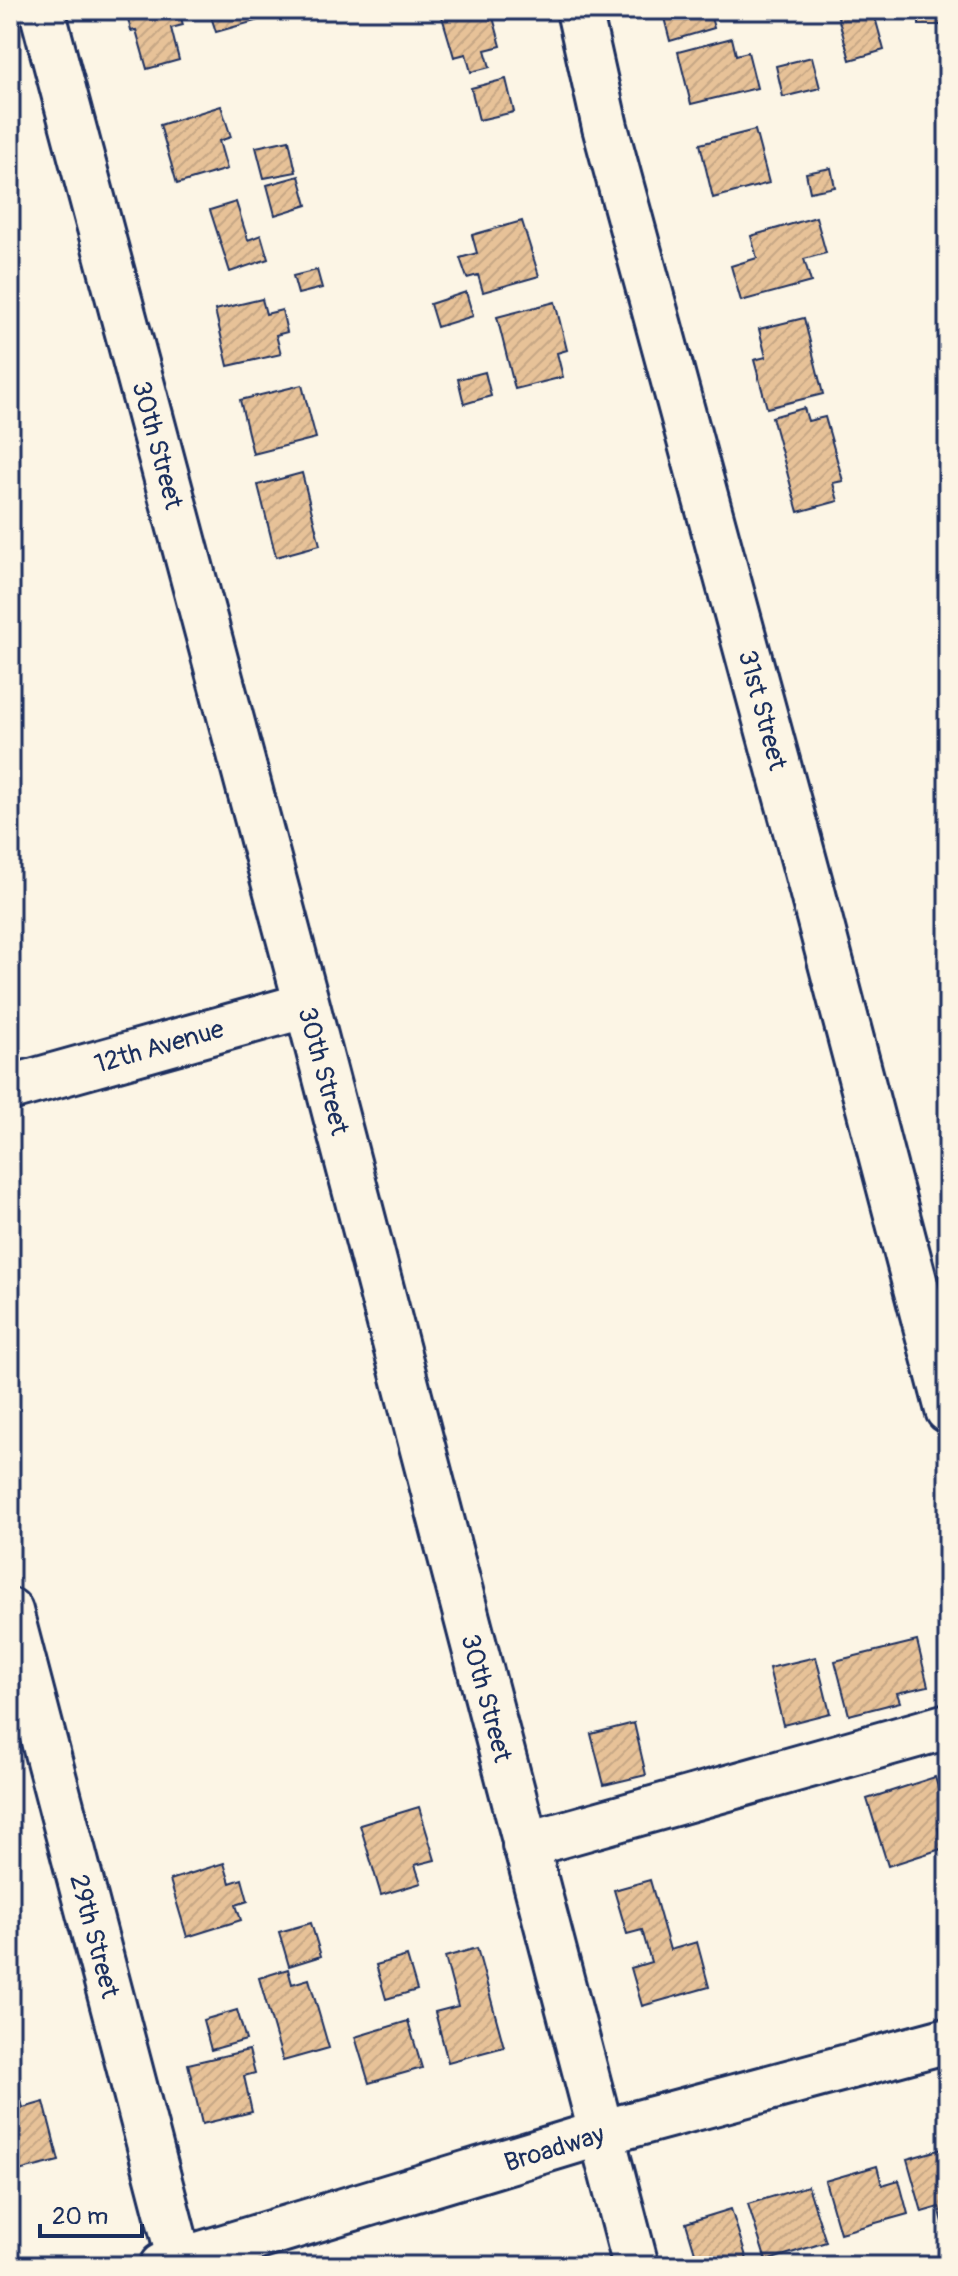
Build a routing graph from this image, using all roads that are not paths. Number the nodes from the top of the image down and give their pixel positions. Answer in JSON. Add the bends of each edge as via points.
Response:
{"nodes":[{"id":1,"x":42,"y":10,"type":"edge"},
{"id":2,"x":579,"y":10,"type":"edge"},
{"id":3,"x":307,"y":1005,"type":"junction"},
{"id":4,"x":10,"y":1088,"type":"edge"},
{"id":5,"x":948,"y":1410,"type":"edge"},
{"id":6,"x":10,"y":1611,"type":"edge"},
{"id":7,"x":948,"y":1726,"type":"edge"},
{"id":8,"x":525,"y":1845,"type":"junction"},
{"id":9,"x":948,"y":2040,"type":"edge"},
{"id":10,"x":601,"y":2133,"type":"junction"},
{"id":11,"x":171,"y":2263,"type":"edge"},
{"id":12,"x":636,"y":2266,"type":"edge"}],
"edges":[{"from":1,"to":3,"type":"street","name":"30th Street"},
{"from":2,"to":5,"type":"street","name":"31st Street","via":[[605,127]]},
{"from":3,"to":4,"type":"street","name":"12th Avenue"},
{"from":3,"to":8,"type":"street","name":"30th Street"},
{"from":6,"to":11,"type":"street","name":"29th Street"},
{"from":7,"to":8,"type":"street"},
{"from":8,"to":10,"type":"street","name":"30th Street"},
{"from":9,"to":10,"type":"street","name":"Broadway"},
{"from":10,"to":11,"type":"street","name":"Broadway"},
{"from":10,"to":12,"type":"street","name":"30th Street"}]}
